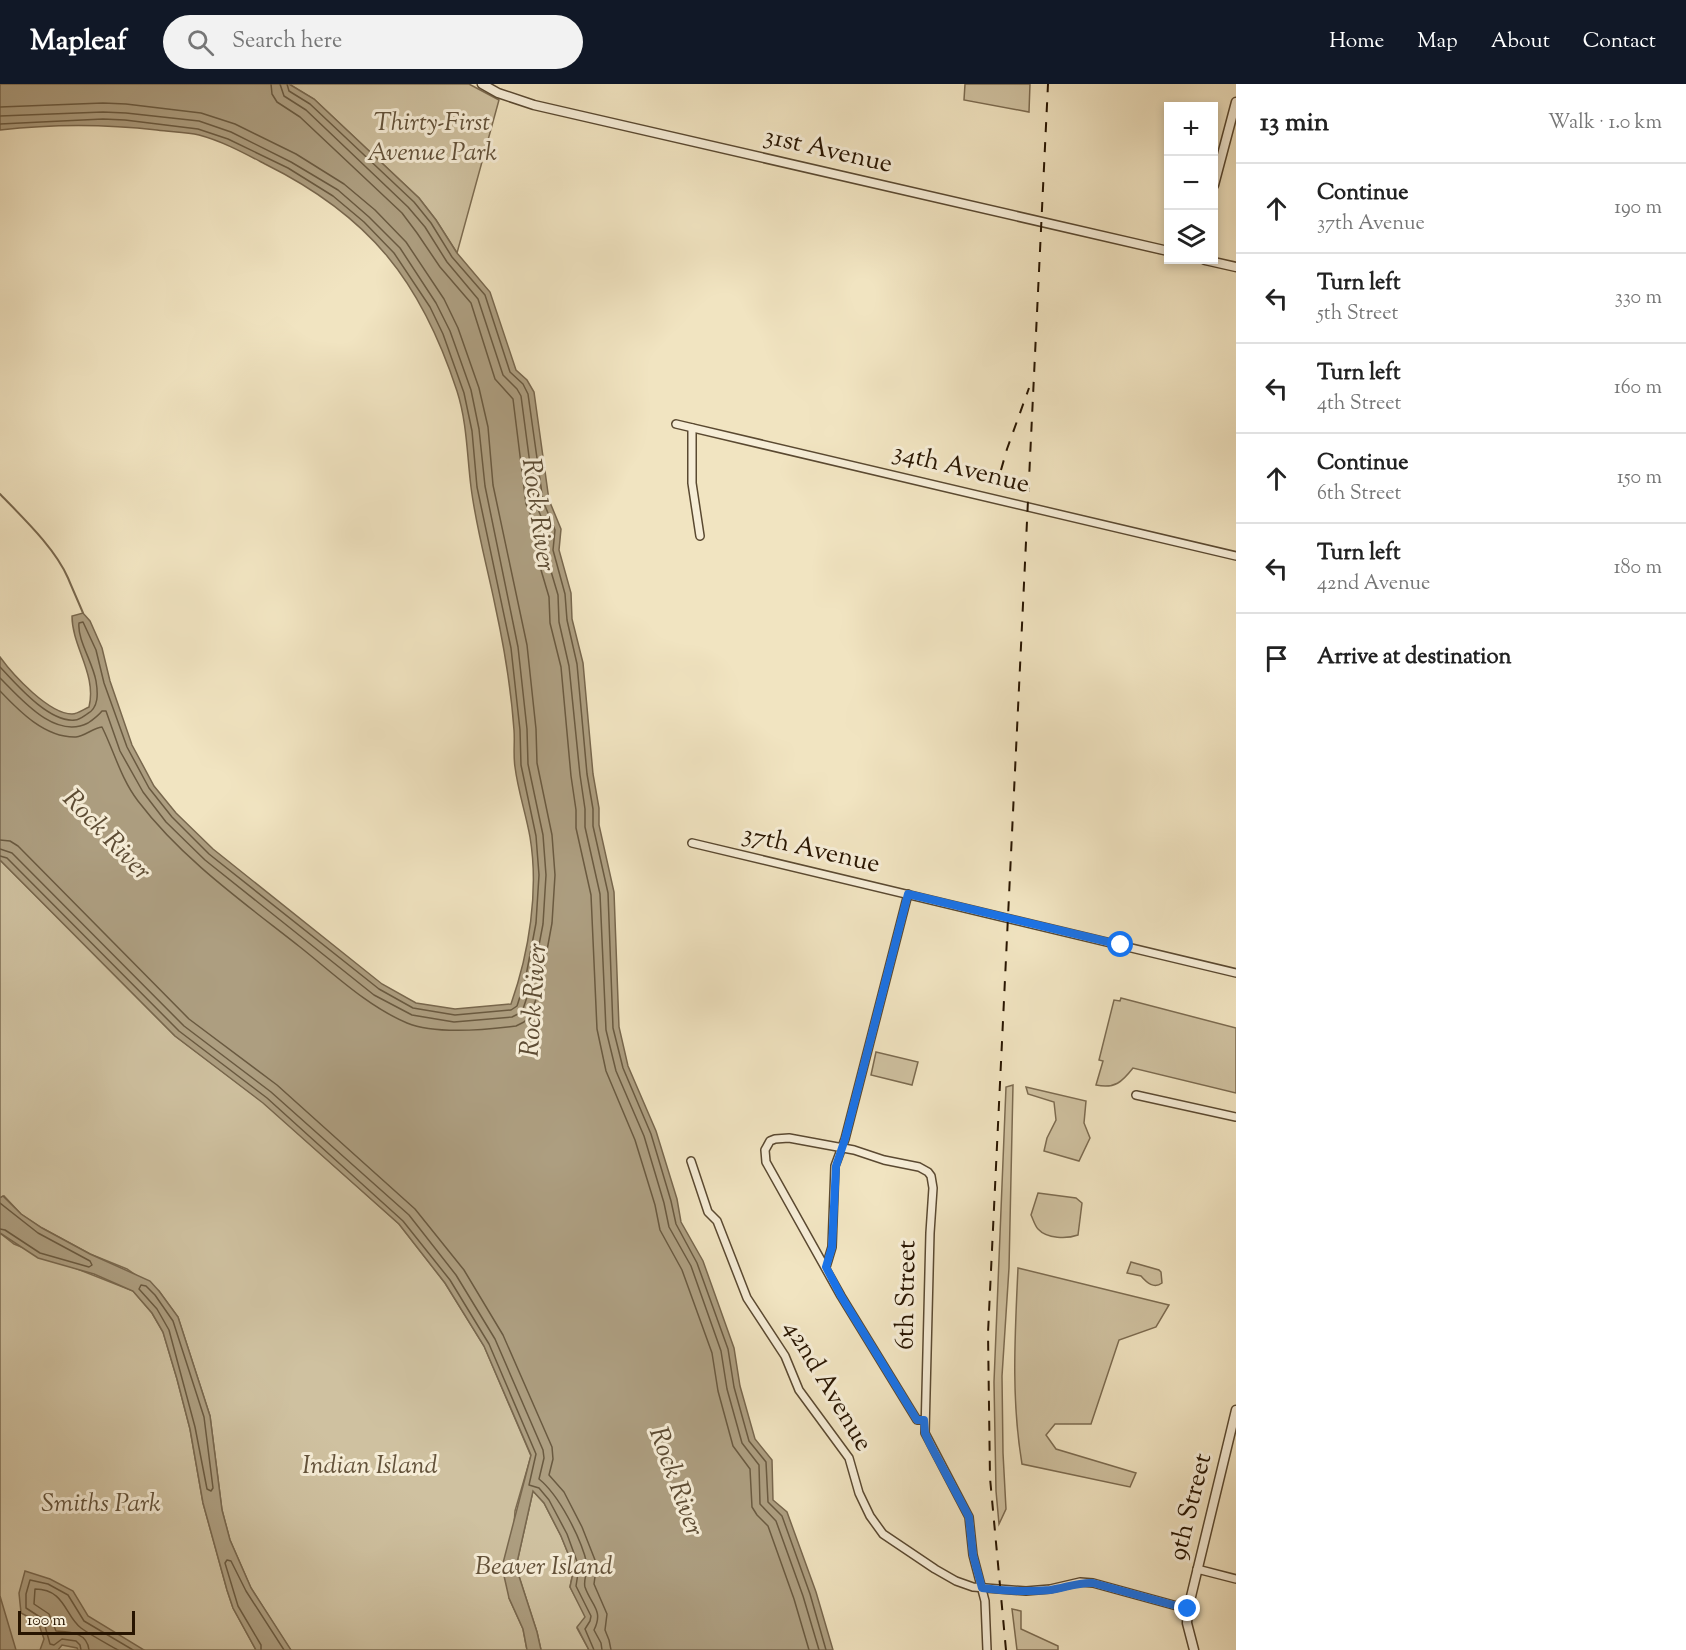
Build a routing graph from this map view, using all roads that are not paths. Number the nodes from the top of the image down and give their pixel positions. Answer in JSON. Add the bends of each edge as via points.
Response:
{"nodes":[{"id":1,"x":482,"y":84,"type":"edge"},
{"id":2,"x":1236,"y":102,"type":"edge"},
{"id":3,"x":1233,"y":125,"type":"edge"},
{"id":4,"x":1218,"y":172,"type":"edge"},
{"id":5,"x":1164,"y":250,"type":"edge"},
{"id":6,"x":1218,"y":263,"type":"edge"},
{"id":7,"x":1236,"y":267,"type":"edge"},
{"id":8,"x":676,"y":424,"type":"dead end"},
{"id":9,"x":692,"y":428,"type":"junction"},
{"id":10,"x":700,"y":536,"type":"dead end"},
{"id":11,"x":1236,"y":556,"type":"edge"},
{"id":12,"x":692,"y":843,"type":"dead end"},
{"id":13,"x":908,"y":894,"type":"junction"},
{"id":14,"x":1236,"y":973,"type":"edge"},
{"id":15,"x":1136,"y":1095,"type":"dead end"},
{"id":16,"x":1236,"y":1117,"type":"edge"},
{"id":17,"x":842,"y":1147,"type":"junction"},
{"id":18,"x":691,"y":1161,"type":"dead end"},
{"id":19,"x":826,"y":1267,"type":"junction"},
{"id":20,"x":1236,"y":1410,"type":"edge"},
{"id":21,"x":924,"y":1420,"type":"junction"},
{"id":22,"x":1197,"y":1569,"type":"junction"},
{"id":23,"x":1236,"y":1579,"type":"edge"},
{"id":24,"x":982,"y":1588,"type":"junction"},
{"id":25,"x":1188,"y":1609,"type":"junction"},
{"id":26,"x":987,"y":1650,"type":"edge"},
{"id":27,"x":1194,"y":1650,"type":"edge"}],
"edges":[{"from":1,"to":5,"type":"street","name":"31st Avenue","via":[[534,105]]},
{"from":2,"to":3,"type":"street"},
{"from":3,"to":4,"type":"street"},
{"from":6,"to":7,"type":"street"},
{"from":8,"to":9,"type":"street","name":"34th Avenue"},
{"from":9,"to":10,"type":"street","via":[[692,483]]},
{"from":9,"to":11,"type":"street","name":"34th Avenue"},
{"from":12,"to":13,"type":"street","name":"37th Avenue"},
{"from":13,"to":14,"type":"street","name":"37th Avenue"},
{"from":13,"to":17,"type":"street"},
{"from":15,"to":16,"type":"street"},
{"from":17,"to":19,"type":"street","via":[[836,1166],[832,1247]]},
{"from":17,"to":19,"type":"street","via":[[789,1138],[770,1141],[765,1150],[766,1162]]},
{"from":17,"to":21,"type":"street","name":"6th Street","via":[[919,1167],[928,1172],[932,1181]]},
{"from":18,"to":24,"type":"street","name":"42nd Avenue","via":[[708,1212],[717,1221],[747,1298],[784,1356],[799,1390],[849,1458],[859,1492],[876,1526],[896,1545],[935,1569],[956,1581]]},
{"from":19,"to":21,"type":"street","via":[[917,1420]]},
{"from":20,"to":22,"type":"street","name":"9th Street"},
{"from":21,"to":24,"type":"street","name":"6th Street","via":[[930,1444],[969,1517]]},
{"from":22,"to":23,"type":"street"},
{"from":22,"to":25,"type":"street","name":"9th Street"},
{"from":24,"to":25,"type":"street","name":"42nd Avenue","via":[[1042,1590],[1093,1583]]},
{"from":24,"to":26,"type":"street","name":"6th Street"},
{"from":25,"to":27,"type":"street","name":"9th Street","via":[[1187,1623]]}]}
